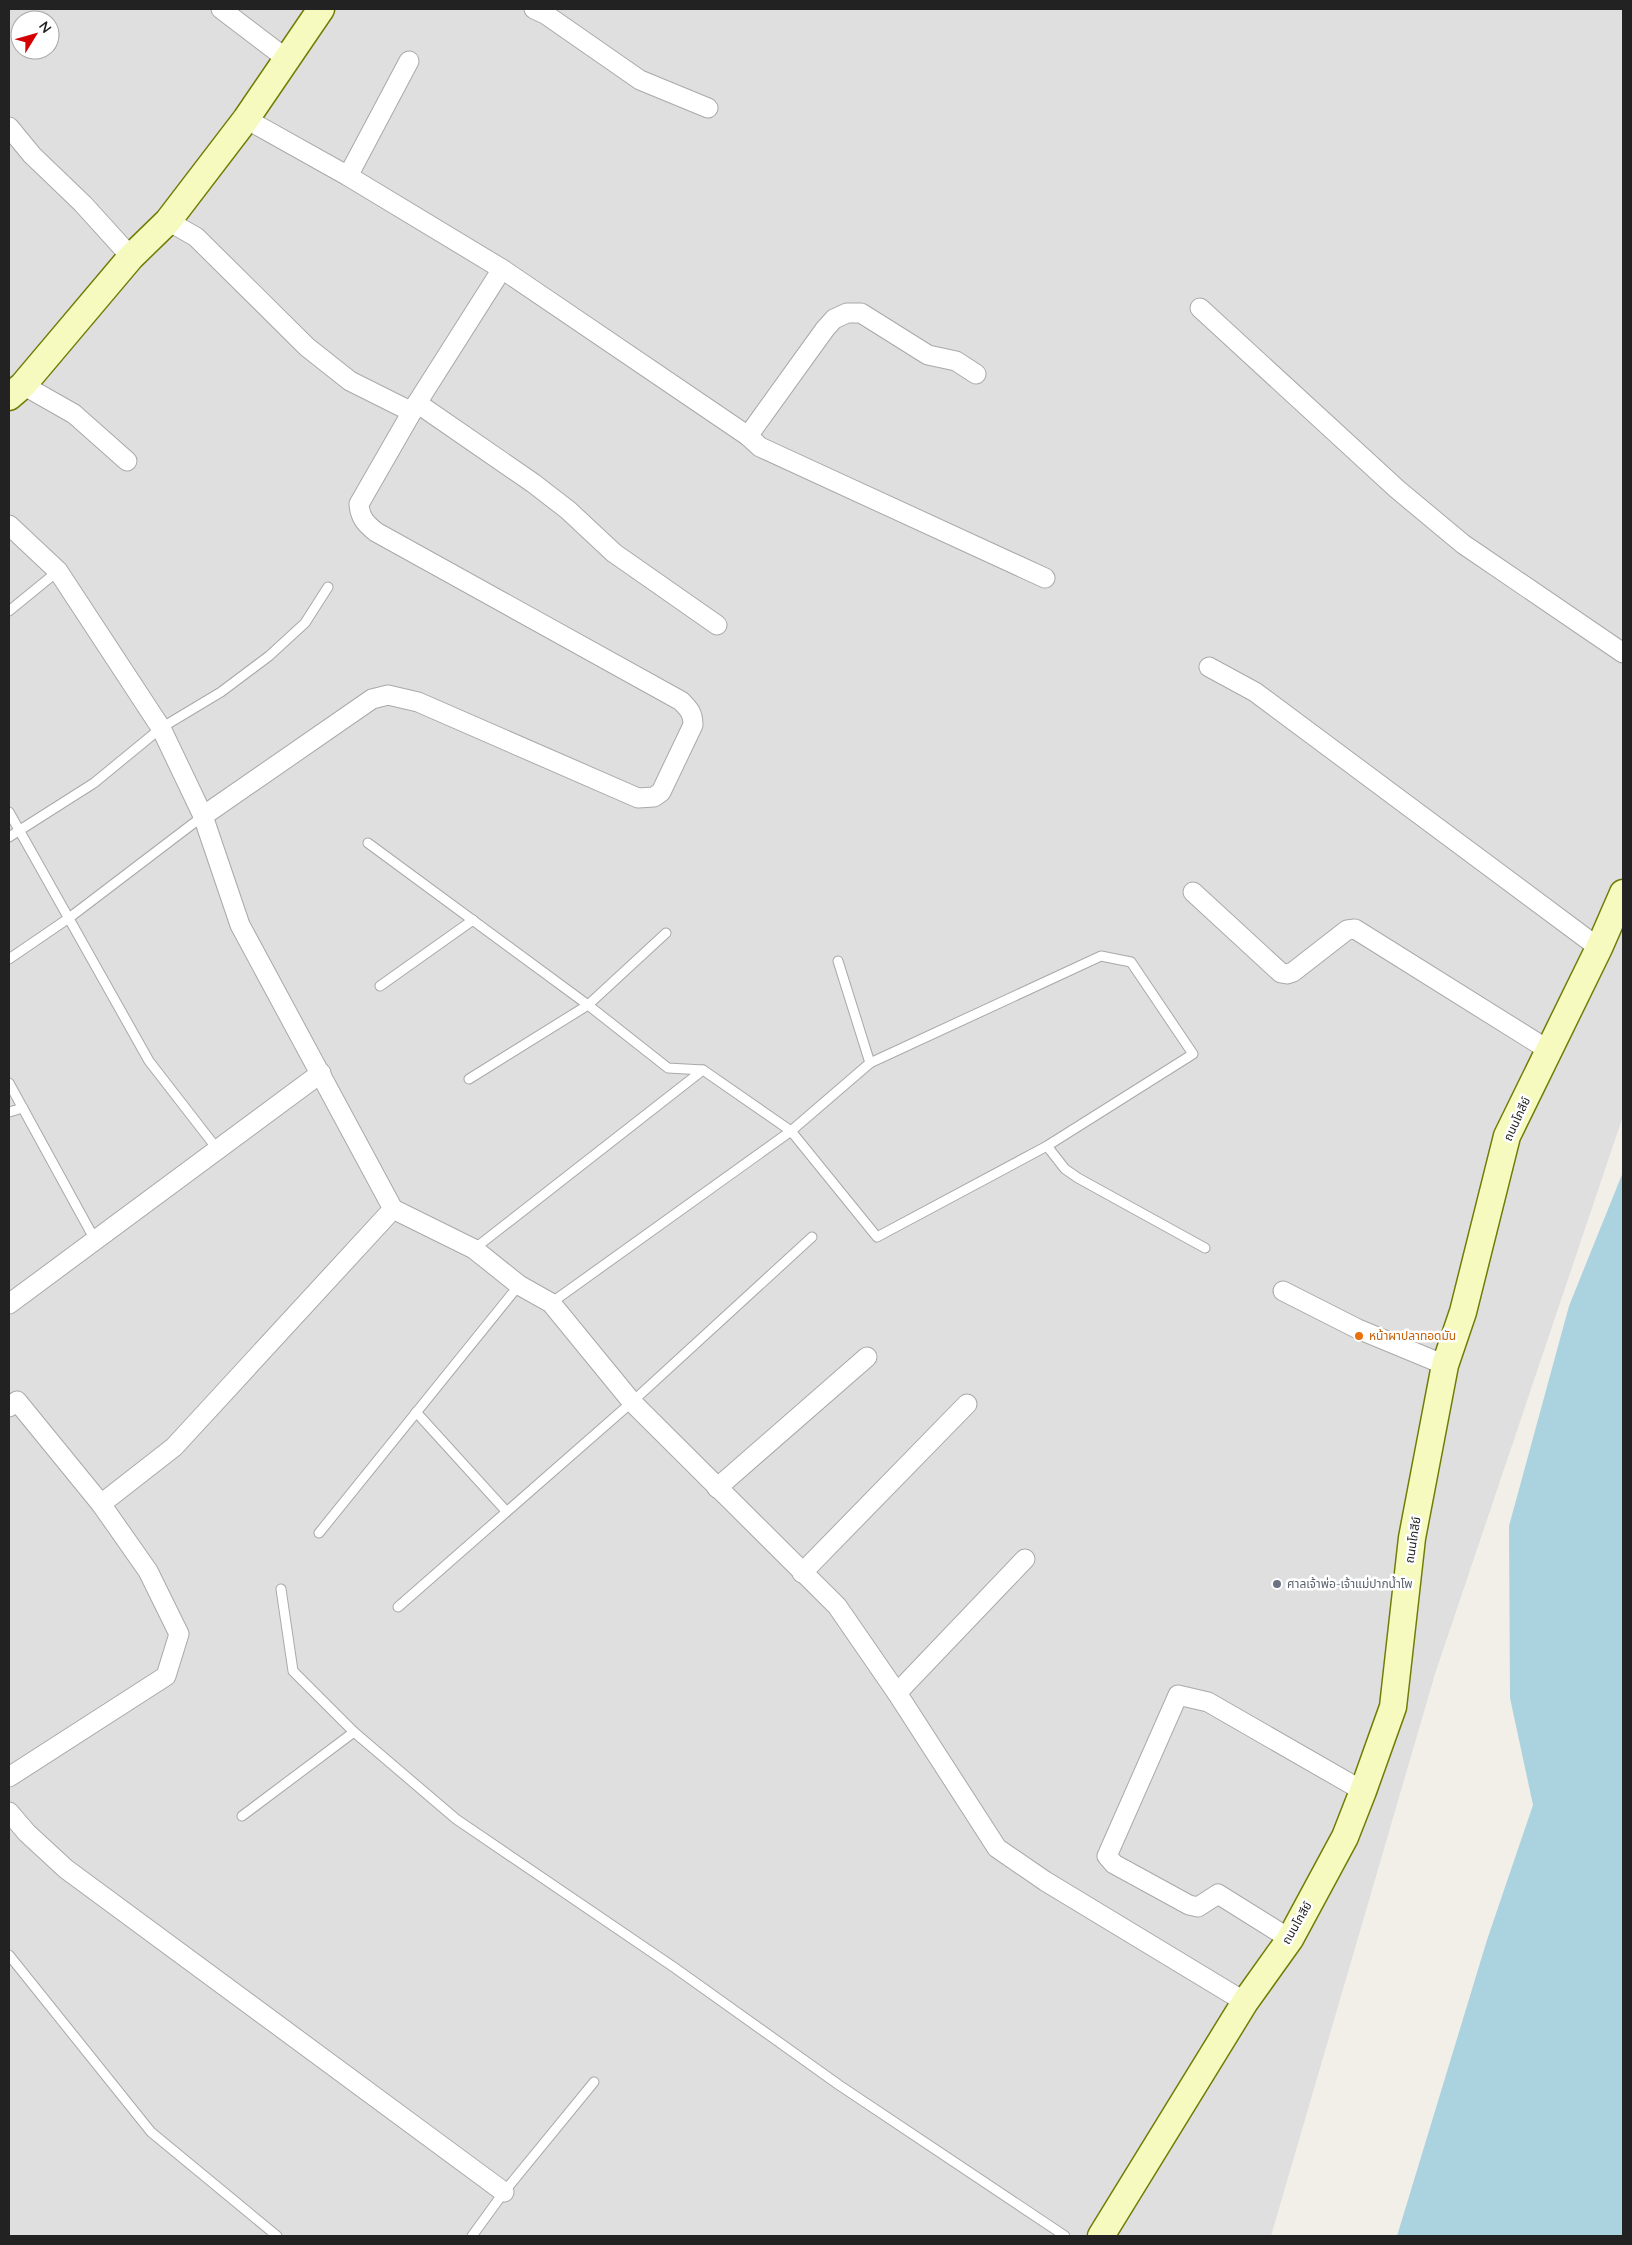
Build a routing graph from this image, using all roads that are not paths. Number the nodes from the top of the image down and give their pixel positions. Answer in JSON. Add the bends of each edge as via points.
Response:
{"nodes":[{"id":1,"x":221,"y":9,"type":"edge"},
{"id":2,"x":322,"y":9,"type":"edge"},
{"id":3,"x":534,"y":9,"type":"edge"},
{"id":4,"x":288,"y":60,"type":"junction"},
{"id":5,"x":409,"y":61,"type":"dead end"},
{"id":6,"x":708,"y":108,"type":"dead end"},
{"id":7,"x":246,"y":119,"type":"junction"},
{"id":8,"x":9,"y":127,"type":"edge"},
{"id":9,"x":348,"y":176,"type":"junction"},
{"id":10,"x":168,"y":221,"type":"junction"},
{"id":11,"x":131,"y":257,"type":"junction"},
{"id":12,"x":502,"y":268,"type":"junction"},
{"id":13,"x":1200,"y":308,"type":"dead end"},
{"id":14,"x":976,"y":374,"type":"dead end"},
{"id":15,"x":16,"y":391,"type":"edge"},
{"id":16,"x":414,"y":407,"type":"junction"},
{"id":17,"x":748,"y":436,"type":"junction"},
{"id":18,"x":127,"y":461,"type":"dead end"},
{"id":19,"x":9,"y":525,"type":"edge"},
{"id":20,"x":58,"y":571,"type":"junction"},
{"id":21,"x":1045,"y":578,"type":"dead end"},
{"id":22,"x":328,"y":587,"type":"dead end"},
{"id":23,"x":9,"y":611,"type":"edge"},
{"id":24,"x":716,"y":624,"type":"dead end"},
{"id":25,"x":1623,"y":653,"type":"edge"},
{"id":26,"x":1209,"y":667,"type":"dead end"},
{"id":27,"x":160,"y":728,"type":"junction"},
{"id":28,"x":9,"y":812,"type":"edge"},
{"id":29,"x":204,"y":816,"type":"junction"},
{"id":30,"x":20,"y":831,"type":"junction"},
{"id":31,"x":9,"y":837,"type":"edge"},
{"id":32,"x":368,"y":843,"type":"dead end"},
{"id":33,"x":1192,"y":892,"type":"dead end"},
{"id":34,"x":1623,"y":893,"type":"edge"},
{"id":35,"x":69,"y":918,"type":"junction"},
{"id":36,"x":473,"y":920,"type":"junction"},
{"id":37,"x":666,"y":932,"type":"dead end"},
{"id":38,"x":1599,"y":948,"type":"junction"},
{"id":39,"x":9,"y":959,"type":"edge"},
{"id":40,"x":838,"y":961,"type":"dead end"},
{"id":41,"x":380,"y":986,"type":"dead end"},
{"id":42,"x":588,"y":1005,"type":"junction"},
{"id":43,"x":1550,"y":1050,"type":"junction"},
{"id":44,"x":870,"y":1063,"type":"junction"},
{"id":45,"x":703,"y":1070,"type":"junction"},
{"id":46,"x":320,"y":1073,"type":"junction"},
{"id":47,"x":469,"y":1079,"type":"dead end"},
{"id":48,"x":9,"y":1083,"type":"edge"},
{"id":49,"x":23,"y":1108,"type":"junction"},
{"id":50,"x":9,"y":1112,"type":"edge"},
{"id":51,"x":791,"y":1131,"type":"junction"},
{"id":52,"x":1047,"y":1146,"type":"junction"},
{"id":53,"x":218,"y":1150,"type":"junction"},
{"id":54,"x":393,"y":1209,"type":"junction"},
{"id":55,"x":812,"y":1237,"type":"dead end"},
{"id":56,"x":95,"y":1240,"type":"junction"},
{"id":57,"x":474,"y":1248,"type":"junction"},
{"id":58,"x":1205,"y":1248,"type":"dead end"},
{"id":59,"x":519,"y":1285,"type":"junction"},
{"id":60,"x":1283,"y":1291,"type":"dead end"},
{"id":61,"x":551,"y":1303,"type":"junction"},
{"id":62,"x":9,"y":1304,"type":"edge"},
{"id":63,"x":867,"y":1357,"type":"dead end"},
{"id":64,"x":1445,"y":1366,"type":"junction"},
{"id":65,"x":632,"y":1402,"type":"junction"},
{"id":66,"x":967,"y":1404,"type":"dead end"},
{"id":67,"x":9,"y":1406,"type":"edge"},
{"id":68,"x":416,"y":1412,"type":"junction"},
{"id":69,"x":717,"y":1488,"type":"junction"},
{"id":70,"x":100,"y":1504,"type":"junction"},
{"id":71,"x":506,"y":1511,"type":"junction"},
{"id":72,"x":319,"y":1533,"type":"dead end"},
{"id":73,"x":1025,"y":1559,"type":"dead end"},
{"id":74,"x":802,"y":1573,"type":"junction"},
{"id":75,"x":281,"y":1589,"type":"dead end"},
{"id":76,"x":398,"y":1607,"type":"dead end"},
{"id":77,"x":897,"y":1693,"type":"junction"},
{"id":78,"x":354,"y":1732,"type":"junction"},
{"id":79,"x":9,"y":1776,"type":"edge"},
{"id":80,"x":1363,"y":1791,"type":"junction"},
{"id":81,"x":9,"y":1812,"type":"edge"},
{"id":82,"x":242,"y":1816,"type":"dead end"},
{"id":83,"x":1290,"y":1939,"type":"junction"},
{"id":84,"x":9,"y":1955,"type":"edge"},
{"id":85,"x":1245,"y":2002,"type":"junction"},
{"id":86,"x":594,"y":2082,"type":"dead end"},
{"id":87,"x":504,"y":2192,"type":"junction"},
{"id":88,"x":277,"y":2236,"type":"edge"},
{"id":89,"x":472,"y":2236,"type":"edge"},
{"id":90,"x":1065,"y":2236,"type":"edge"},
{"id":91,"x":1101,"y":2236,"type":"edge"}],
"edges":[{"from":1,"to":4,"type":"street"},
{"from":2,"to":4,"type":"street"},
{"from":3,"to":6,"type":"street","via":[[640,80]]},
{"from":4,"to":7,"type":"street"},
{"from":5,"to":9,"type":"street"},
{"from":7,"to":9,"type":"street"},
{"from":7,"to":10,"type":"street"},
{"from":8,"to":11,"type":"street","via":[[32,156],[83,204]]},
{"from":9,"to":12,"type":"street"},
{"from":10,"to":11,"type":"street"},
{"from":10,"to":16,"type":"street","via":[[196,237],[307,347],[350,381]]},
{"from":11,"to":15,"type":"street"},
{"from":12,"to":16,"type":"street"},
{"from":12,"to":17,"type":"street"},
{"from":13,"to":25,"type":"street","via":[[1397,489],[1463,544]]},
{"from":14,"to":17,"type":"street","via":[[956,361],[928,355],[861,313],[847,313],[834,319],[825,329]]},
{"from":15,"to":18,"type":"street","via":[[74,414]]},
{"from":16,"to":24,"type":"street","via":[[554,499],[614,553]]},
{"from":16,"to":29,"type":"street","via":[[359,504],[360,514],[376,532],[681,701],[690,710],[693,725],[661,792],[654,797],[638,798],[418,702],[388,695],[372,699]]},
{"from":17,"to":21,"type":"street","via":[[760,447]]},
{"from":19,"to":20,"type":"street"},
{"from":20,"to":23,"type":"lane"},
{"from":20,"to":27,"type":"street"},
{"from":22,"to":27,"type":"lane","via":[[305,623],[268,656],[221,692]]},
{"from":26,"to":38,"type":"street","via":[[1256,692]]},
{"from":27,"to":29,"type":"street"},
{"from":27,"to":30,"type":"lane","via":[[94,783]]},
{"from":28,"to":30,"type":"lane"},
{"from":29,"to":35,"type":"lane"},
{"from":29,"to":46,"type":"street","via":[[240,925]]},
{"from":30,"to":31,"type":"lane"},
{"from":30,"to":35,"type":"lane"},
{"from":32,"to":36,"type":"lane"},
{"from":33,"to":43,"type":"street","via":[[1281,973],[1294,972],[1347,930],[1355,929]]},
{"from":34,"to":38,"type":"street","name":"ถนนโกสีย์"},
{"from":35,"to":39,"type":"lane"},
{"from":35,"to":53,"type":"lane","via":[[149,1061]]},
{"from":36,"to":41,"type":"lane"},
{"from":36,"to":42,"type":"lane"},
{"from":37,"to":42,"type":"lane"},
{"from":38,"to":43,"type":"street","name":"ถนนโกสีย์"},
{"from":40,"to":44,"type":"lane"},
{"from":42,"to":45,"type":"lane","via":[[668,1068]]},
{"from":42,"to":47,"type":"lane"},
{"from":43,"to":64,"type":"street","name":"ถนนโกสีย์","via":[[1507,1136]]},
{"from":44,"to":51,"type":"lane"},
{"from":44,"to":52,"type":"lane","via":[[1101,956],[1131,962],[1193,1054]]},
{"from":45,"to":51,"type":"lane"},
{"from":45,"to":57,"type":"lane"},
{"from":46,"to":53,"type":"street"},
{"from":46,"to":54,"type":"street"},
{"from":48,"to":49,"type":"lane"},
{"from":49,"to":50,"type":"lane"},
{"from":49,"to":56,"type":"lane"},
{"from":51,"to":52,"type":"lane","via":[[877,1237]]},
{"from":51,"to":61,"type":"lane"},
{"from":52,"to":58,"type":"lane","via":[[1065,1169],[1078,1178]]},
{"from":53,"to":56,"type":"street"},
{"from":54,"to":57,"type":"street"},
{"from":54,"to":70,"type":"street","via":[[174,1447]]},
{"from":55,"to":65,"type":"lane"},
{"from":56,"to":62,"type":"street"},
{"from":57,"to":59,"type":"street"},
{"from":59,"to":61,"type":"street"},
{"from":59,"to":68,"type":"lane"},
{"from":60,"to":64,"type":"street"},
{"from":61,"to":65,"type":"street"},
{"from":63,"to":69,"type":"street"},
{"from":64,"to":80,"type":"street","name":"ถนนโกสีย์","via":[[1412,1538],[1393,1707]]},
{"from":65,"to":69,"type":"street"},
{"from":65,"to":71,"type":"lane"},
{"from":66,"to":74,"type":"street"},
{"from":67,"to":70,"type":"street","via":[[18,1401]]},
{"from":68,"to":71,"type":"lane"},
{"from":68,"to":72,"type":"lane"},
{"from":69,"to":74,"type":"street"},
{"from":70,"to":79,"type":"street","via":[[148,1571],[179,1634],[166,1676]]},
{"from":71,"to":76,"type":"lane"},
{"from":73,"to":77,"type":"street"},
{"from":74,"to":77,"type":"street","via":[[836,1606]]},
{"from":75,"to":78,"type":"lane","via":[[293,1672]]},
{"from":77,"to":85,"type":"street","via":[[997,1848],[1045,1881]]},
{"from":78,"to":82,"type":"lane"},
{"from":78,"to":90,"type":"lane","via":[[456,1819],[675,1968],[839,2086]]},
{"from":80,"to":83,"type":"street","name":"ถนนโกสีย์","via":[[1345,1837]]},
{"from":80,"to":83,"type":"street","via":[[1208,1702],[1178,1695],[1107,1856],[1114,1864],[1189,1905],[1198,1907],[1218,1894]]},
{"from":81,"to":87,"type":"street","via":[[27,1834],[66,1869]]},
{"from":83,"to":85,"type":"street","name":"ถนนโกสีย์"},
{"from":84,"to":88,"type":"lane","via":[[152,2132]]},
{"from":85,"to":91,"type":"street","name":"ถนนโกสีย์"},
{"from":86,"to":87,"type":"lane"},
{"from":87,"to":89,"type":"lane"}]}
